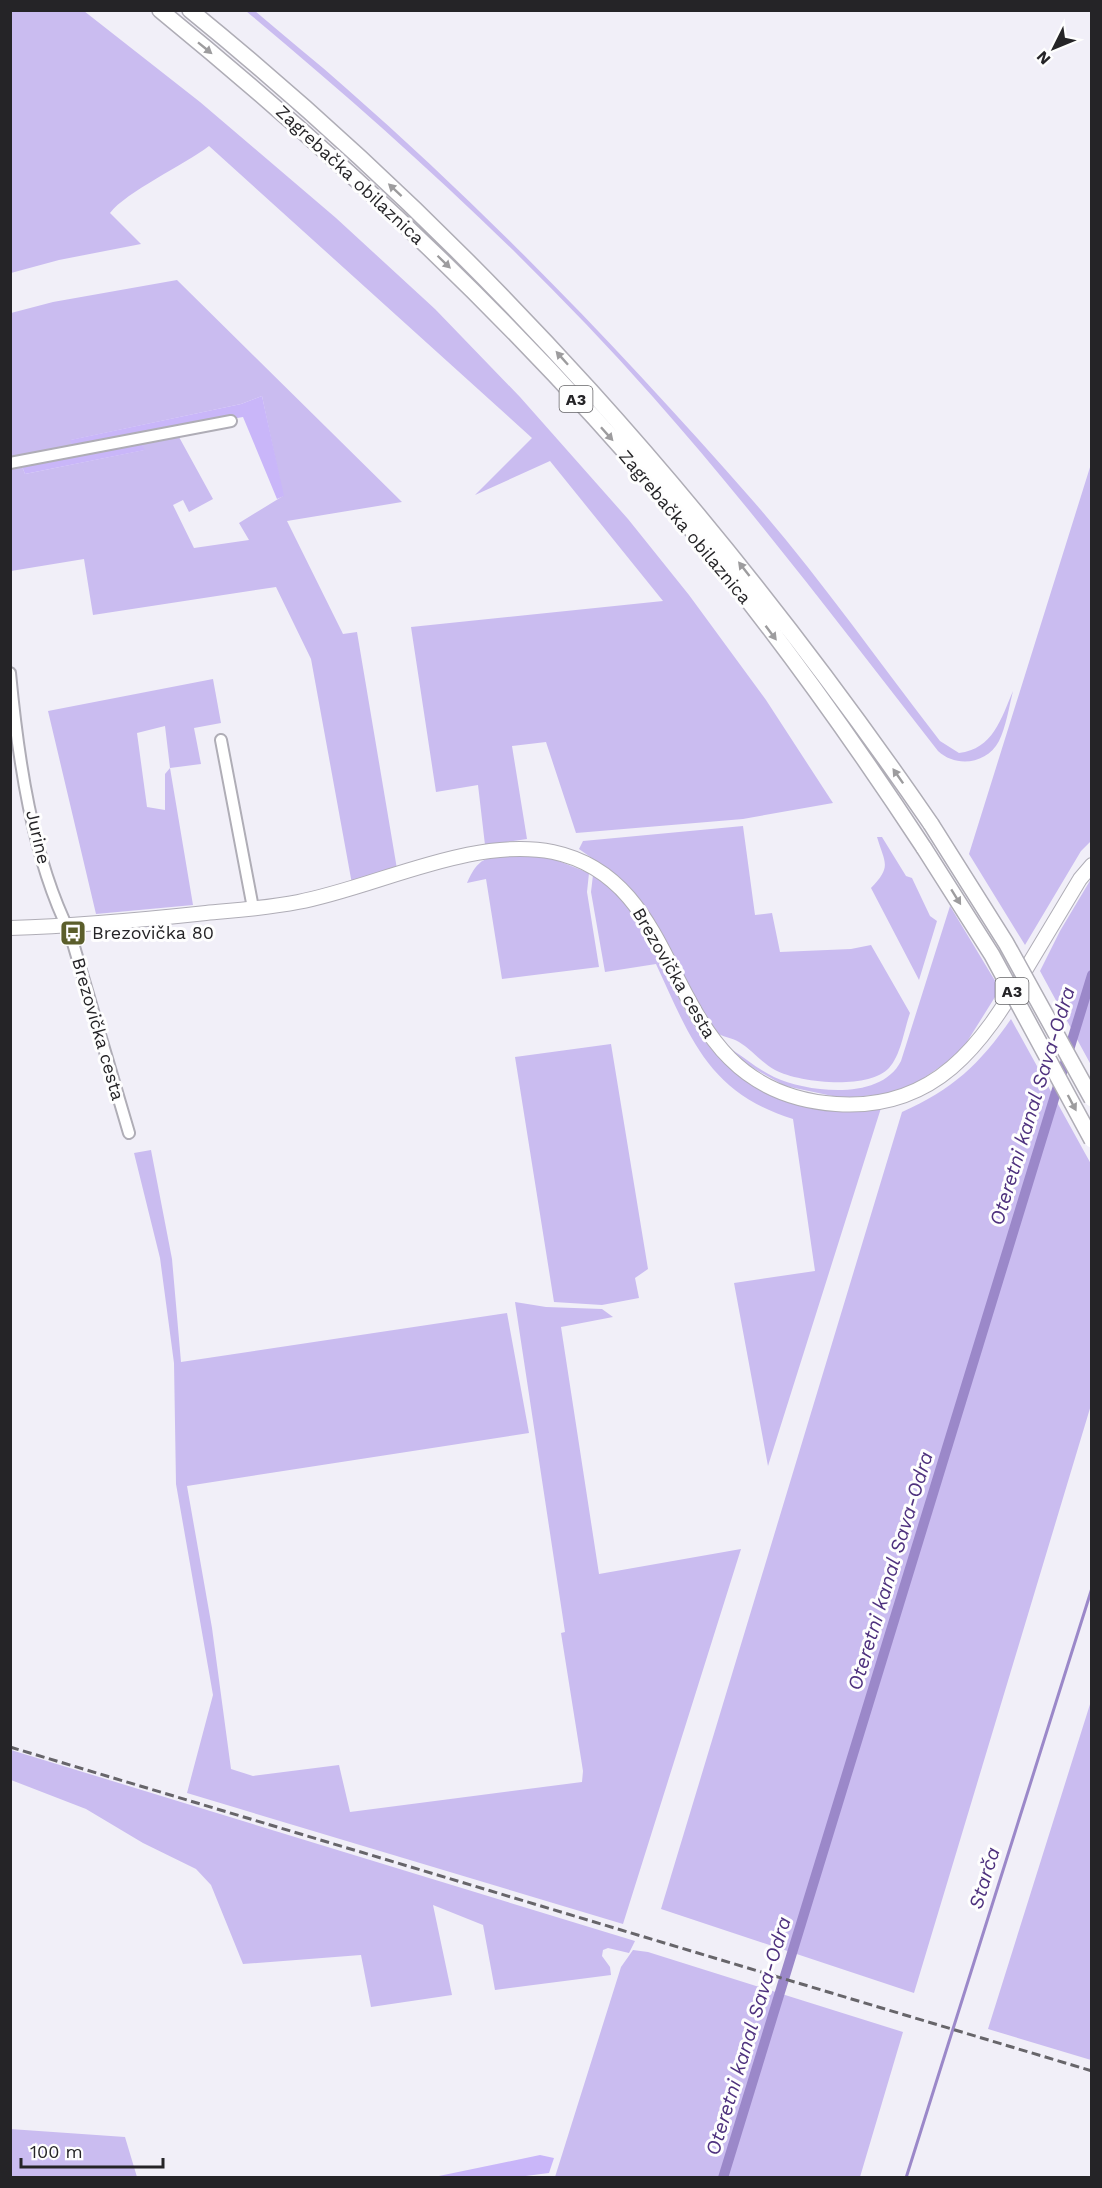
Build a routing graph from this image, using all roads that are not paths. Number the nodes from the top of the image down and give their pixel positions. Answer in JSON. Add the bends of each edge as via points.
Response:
{"nodes":[{"id":1,"x":160,"y":10,"type":"edge"},
{"id":2,"x":190,"y":10,"type":"edge"},
{"id":3,"x":231,"y":421,"type":"dead end"},
{"id":4,"x":10,"y":463,"type":"edge"},
{"id":5,"x":10,"y":673,"type":"edge"},
{"id":6,"x":221,"y":740,"type":"dead end"},
{"id":7,"x":1092,"y":865,"type":"edge"},
{"id":8,"x":253,"y":908,"type":"junction"},
{"id":9,"x":66,"y":926,"type":"junction"},
{"id":10,"x":10,"y":928,"type":"edge"},
{"id":11,"x":1092,"y":1099,"type":"edge"},
{"id":12,"x":129,"y":1133,"type":"dead end"},
{"id":13,"x":1092,"y":1140,"type":"edge"}],
"edges":[{"from":1,"to":13,"type":"highway","name":"Zagrebačka obilaznica","number":"A3","one_way":true,"bridge":true,"via":[[348,171],[527,345],[710,552],[858,749],[924,848],[992,955]]},
{"from":11,"to":2,"type":"highway","name":"Zagrebačka obilaznica","number":"A3","one_way":true,"bridge":true,"via":[[1006,943],[931,824],[776,609],[633,436],[532,325],[405,199]]},
{"from":3,"to":4,"type":"street"},
{"from":5,"to":9,"type":"street","name":"Jurine","via":[[30,802],[43,860]]},
{"from":6,"to":8,"type":"street"},
{"from":7,"to":8,"type":"main road","name":"Brezovička cesta","via":[[993,1024],[965,1058],[922,1088],[863,1104],[800,1099],[769,1087],[738,1066],[698,1020],[658,940],[635,904],[611,880],[571,858],[529,849],[496,851],[320,897]]},
{"from":8,"to":9,"type":"main road","name":"Brezovička cesta"},
{"from":9,"to":10,"type":"main road","name":"Brezovička cesta"},
{"from":9,"to":12,"type":"street","name":"Brezovička cesta"}]}
